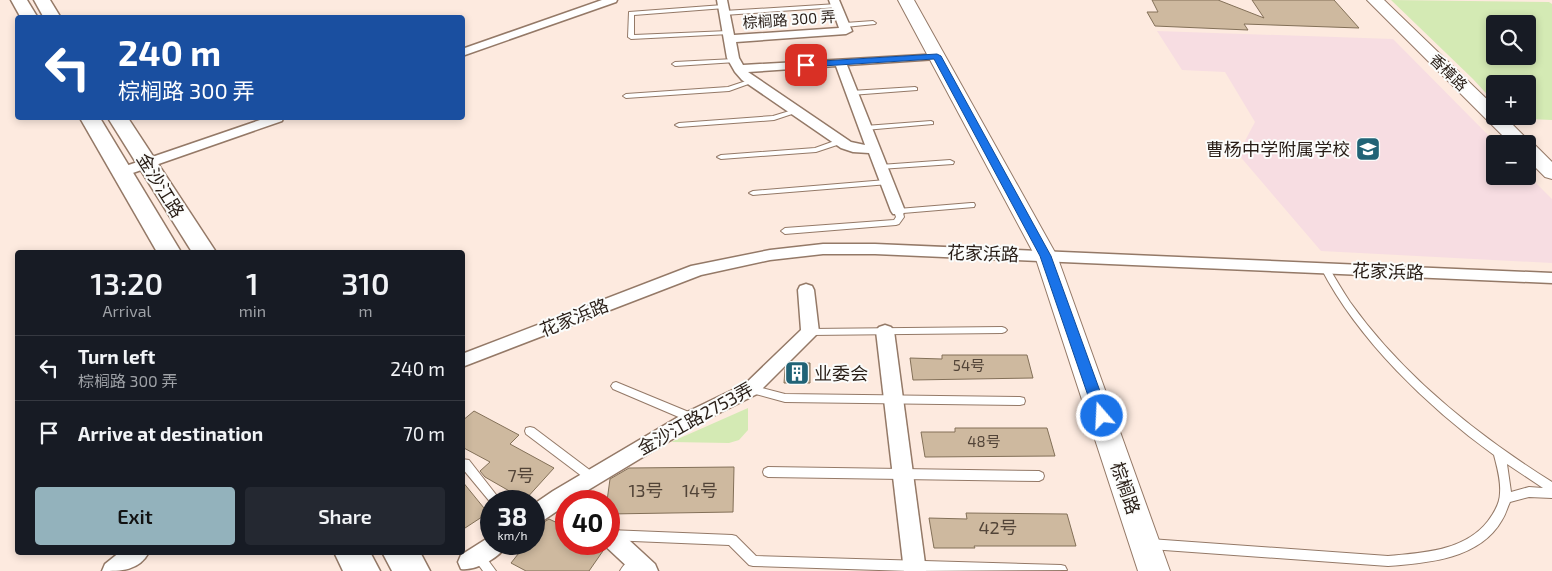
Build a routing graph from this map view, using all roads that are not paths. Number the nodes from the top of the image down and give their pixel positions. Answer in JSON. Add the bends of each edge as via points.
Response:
{"nodes":[{"id":1,"x":19,"y":0,"type":"edge"},
{"id":2,"x":42,"y":0,"type":"edge"},
{"id":3,"x":612,"y":0,"type":"edge"},
{"id":4,"x":906,"y":0,"type":"edge"},
{"id":5,"x":1375,"y":0,"type":"edge"},
{"id":6,"x":835,"y":3,"type":"edge"},
{"id":7,"x":723,"y":7,"type":"edge"},
{"id":8,"x":28,"y":15,"type":"edge"},
{"id":9,"x":51,"y":15,"type":"edge"},
{"id":10,"x":873,"y":23,"type":"dead end"},
{"id":11,"x":845,"y":24,"type":"junction"},
{"id":12,"x":729,"y":36,"type":"junction"},
{"id":13,"x":465,"y":51,"type":"edge"},
{"id":14,"x":937,"y":56,"type":"junction"},
{"id":15,"x":840,"y":62,"type":"junction"},
{"id":16,"x":675,"y":64,"type":"dead end"},
{"id":17,"x":736,"y":65,"type":"junction"},
{"id":18,"x":752,"y":81,"type":"junction"},
{"id":19,"x":914,"y":89,"type":"dead end"},
{"id":20,"x":852,"y":93,"type":"junction"},
{"id":21,"x":626,"y":96,"type":"dead end"},
{"id":22,"x":796,"y":111,"type":"junction"},
{"id":23,"x":91,"y":120,"type":"edge"},
{"id":24,"x":119,"y":120,"type":"edge"},
{"id":25,"x":271,"y":120,"type":"edge"},
{"id":26,"x":931,"y":123,"type":"dead end"},
{"id":27,"x":679,"y":125,"type":"dead end"},
{"id":28,"x":865,"y":128,"type":"junction"},
{"id":29,"x":1513,"y":135,"type":"edge"},
{"id":30,"x":840,"y":141,"type":"junction"},
{"id":31,"x":873,"y":149,"type":"junction"},
{"id":32,"x":720,"y":157,"type":"dead end"},
{"id":33,"x":1536,"y":157,"type":"edge"},
{"id":34,"x":950,"y":162,"type":"dead end"},
{"id":35,"x":148,"y":163,"type":"junction"},
{"id":36,"x":880,"y":167,"type":"junction"},
{"id":37,"x":122,"y":172,"type":"junction"},
{"id":38,"x":1552,"y":173,"type":"edge"},
{"id":39,"x":886,"y":182,"type":"junction"},
{"id":40,"x":753,"y":193,"type":"dead end"},
{"id":41,"x":971,"y":205,"type":"dead end"},
{"id":42,"x":898,"y":211,"type":"junction"},
{"id":43,"x":785,"y":232,"type":"dead end"},
{"id":44,"x":168,"y":250,"type":"edge"},
{"id":45,"x":203,"y":250,"type":"edge"},
{"id":46,"x":1046,"y":256,"type":"junction"},
{"id":47,"x":1325,"y":268,"type":"junction"},
{"id":48,"x":1552,"y":278,"type":"edge"},
{"id":49,"x":806,"y":290,"type":"dead end"},
{"id":50,"x":1002,"y":330,"type":"dead end"},
{"id":51,"x":885,"y":331,"type":"junction"},
{"id":52,"x":810,"y":332,"type":"junction"},
{"id":53,"x":465,"y":360,"type":"edge"},
{"id":54,"x":616,"y":386,"type":"dead end"},
{"id":55,"x":751,"y":389,"type":"junction"},
{"id":56,"x":894,"y":400,"type":"junction"},
{"id":57,"x":1020,"y":401,"type":"dead end"},
{"id":58,"x":692,"y":418,"type":"junction"},
{"id":59,"x":530,"y":431,"type":"dead end"},
{"id":60,"x":1499,"y":454,"type":"junction"},
{"id":61,"x":465,"y":463,"type":"dead end"},
{"id":62,"x":768,"y":472,"type":"dead end"},
{"id":63,"x":903,"y":474,"type":"junction"},
{"id":64,"x":1039,"y":476,"type":"dead end"},
{"id":65,"x":591,"y":477,"type":"junction"},
{"id":66,"x":1552,"y":488,"type":"edge"},
{"id":67,"x":487,"y":490,"type":"edge"},
{"id":68,"x":575,"y":490,"type":"edge"},
{"id":69,"x":1552,"y":493,"type":"edge"},
{"id":70,"x":1505,"y":498,"type":"junction"},
{"id":71,"x":620,"y":536,"type":"edge"},
{"id":72,"x":1145,"y":544,"type":"junction"},
{"id":73,"x":620,"y":549,"type":"edge"},
{"id":74,"x":134,"y":555,"type":"edge"},
{"id":75,"x":352,"y":555,"type":"edge"},
{"id":76,"x":401,"y":555,"type":"edge"},
{"id":77,"x":636,"y":568,"type":"edge"},
{"id":78,"x":915,"y":568,"type":"edge"},
{"id":79,"x":1061,"y":570,"type":"edge"},
{"id":80,"x":113,"y":571,"type":"edge"},
{"id":81,"x":362,"y":571,"type":"edge"},
{"id":82,"x":412,"y":571,"type":"edge"},
{"id":83,"x":1154,"y":571,"type":"edge"}],
"edges":[{"from":1,"to":8,"type":"main road"},
{"from":2,"to":9,"type":"main road"},
{"from":3,"to":13,"type":"street"},
{"from":4,"to":14,"type":"street","name":"棕榈路"},
{"from":5,"to":29,"type":"street","name":"香樟路"},
{"from":6,"to":7,"type":"lane"},
{"from":6,"to":11,"type":"street","name":"棕榈路 300 弄"},
{"from":7,"to":12,"type":"street","name":"棕榈路 300 弄"},
{"from":7,"to":12,"type":"lane","via":[[631,12],[631,37]]},
{"from":10,"to":11,"type":"lane"},
{"from":11,"to":12,"type":"street","name":"棕榈路 300 弄","via":[[847,30],[843,32]]},
{"from":12,"to":17,"type":"street","name":"棕榈路 300 弄"},
{"from":14,"to":15,"type":"street"},
{"from":14,"to":46,"type":"street","name":"棕榈路"},
{"from":15,"to":17,"type":"street"},
{"from":15,"to":20,"type":"street"},
{"from":16,"to":17,"type":"lane"},
{"from":17,"to":18,"type":"street"},
{"from":18,"to":21,"type":"lane","via":[[729,89]]},
{"from":18,"to":22,"type":"street"},
{"from":19,"to":20,"type":"lane"},
{"from":20,"to":28,"type":"street"},
{"from":22,"to":27,"type":"lane","via":[[774,118]]},
{"from":22,"to":30,"type":"street"},
{"from":23,"to":37,"type":"main road","name":"金沙江路"},
{"from":24,"to":35,"type":"main road","name":"金沙江路"},
{"from":25,"to":35,"type":"street"},
{"from":26,"to":28,"type":"lane"},
{"from":28,"to":31,"type":"street"},
{"from":30,"to":31,"type":"street","via":[[853,148]]},
{"from":30,"to":32,"type":"lane","via":[[816,150]]},
{"from":31,"to":36,"type":"street"},
{"from":33,"to":38,"type":"street"},
{"from":34,"to":36,"type":"lane"},
{"from":35,"to":37,"type":"street"},
{"from":35,"to":45,"type":"main road","name":"金沙江路"},
{"from":36,"to":39,"type":"street"},
{"from":37,"to":44,"type":"main road","name":"金沙江路"},
{"from":39,"to":40,"type":"lane"},
{"from":39,"to":42,"type":"street"},
{"from":41,"to":42,"type":"lane"},
{"from":42,"to":43,"type":"lane","via":[[900,217],[896,222]]},
{"from":46,"to":47,"type":"street","name":"花家浜路"},
{"from":46,"to":53,"type":"street","name":"花家浜路","via":[[848,248],[743,259],[678,276]]},
{"from":46,"to":72,"type":"street","name":"棕榈路"},
{"from":47,"to":48,"type":"street","name":"花家浜路"},
{"from":47,"to":60,"type":"lane","via":[[1337,292],[1379,344],[1445,412]]},
{"from":49,"to":52,"type":"street"},
{"from":50,"to":51,"type":"lane"},
{"from":51,"to":52,"type":"lane"},
{"from":51,"to":56,"type":"street"},
{"from":52,"to":55,"type":"street","name":"金沙江路2753弄"},
{"from":54,"to":58,"type":"lane"},
{"from":55,"to":56,"type":"lane","via":[[785,398]]},
{"from":55,"to":58,"type":"street","name":"金沙江路2753弄"},
{"from":56,"to":57,"type":"lane"},
{"from":56,"to":63,"type":"street"},
{"from":58,"to":65,"type":"street","name":"金沙江路2753弄"},
{"from":59,"to":65,"type":"lane"},
{"from":60,"to":66,"type":"lane"},
{"from":60,"to":70,"type":"lane"},
{"from":61,"to":67,"type":"lane"},
{"from":62,"to":63,"type":"lane"},
{"from":63,"to":64,"type":"lane"},
{"from":63,"to":78,"type":"street"},
{"from":65,"to":68,"type":"street","name":"金沙江路2753弄"},
{"from":69,"to":70,"type":"lane","via":[[1529,492]]},
{"from":70,"to":72,"type":"lane","via":[[1490,529],[1475,543],[1419,558],[1388,561]]},
{"from":71,"to":78,"type":"lane","via":[[732,540],[753,561]]},
{"from":72,"to":83,"type":"street","name":"棕榈路"},
{"from":73,"to":77,"type":"street"},
{"from":74,"to":80,"type":"street"},
{"from":75,"to":81,"type":"main road"},
{"from":76,"to":82,"type":"main road"},
{"from":78,"to":79,"type":"lane"}]}
